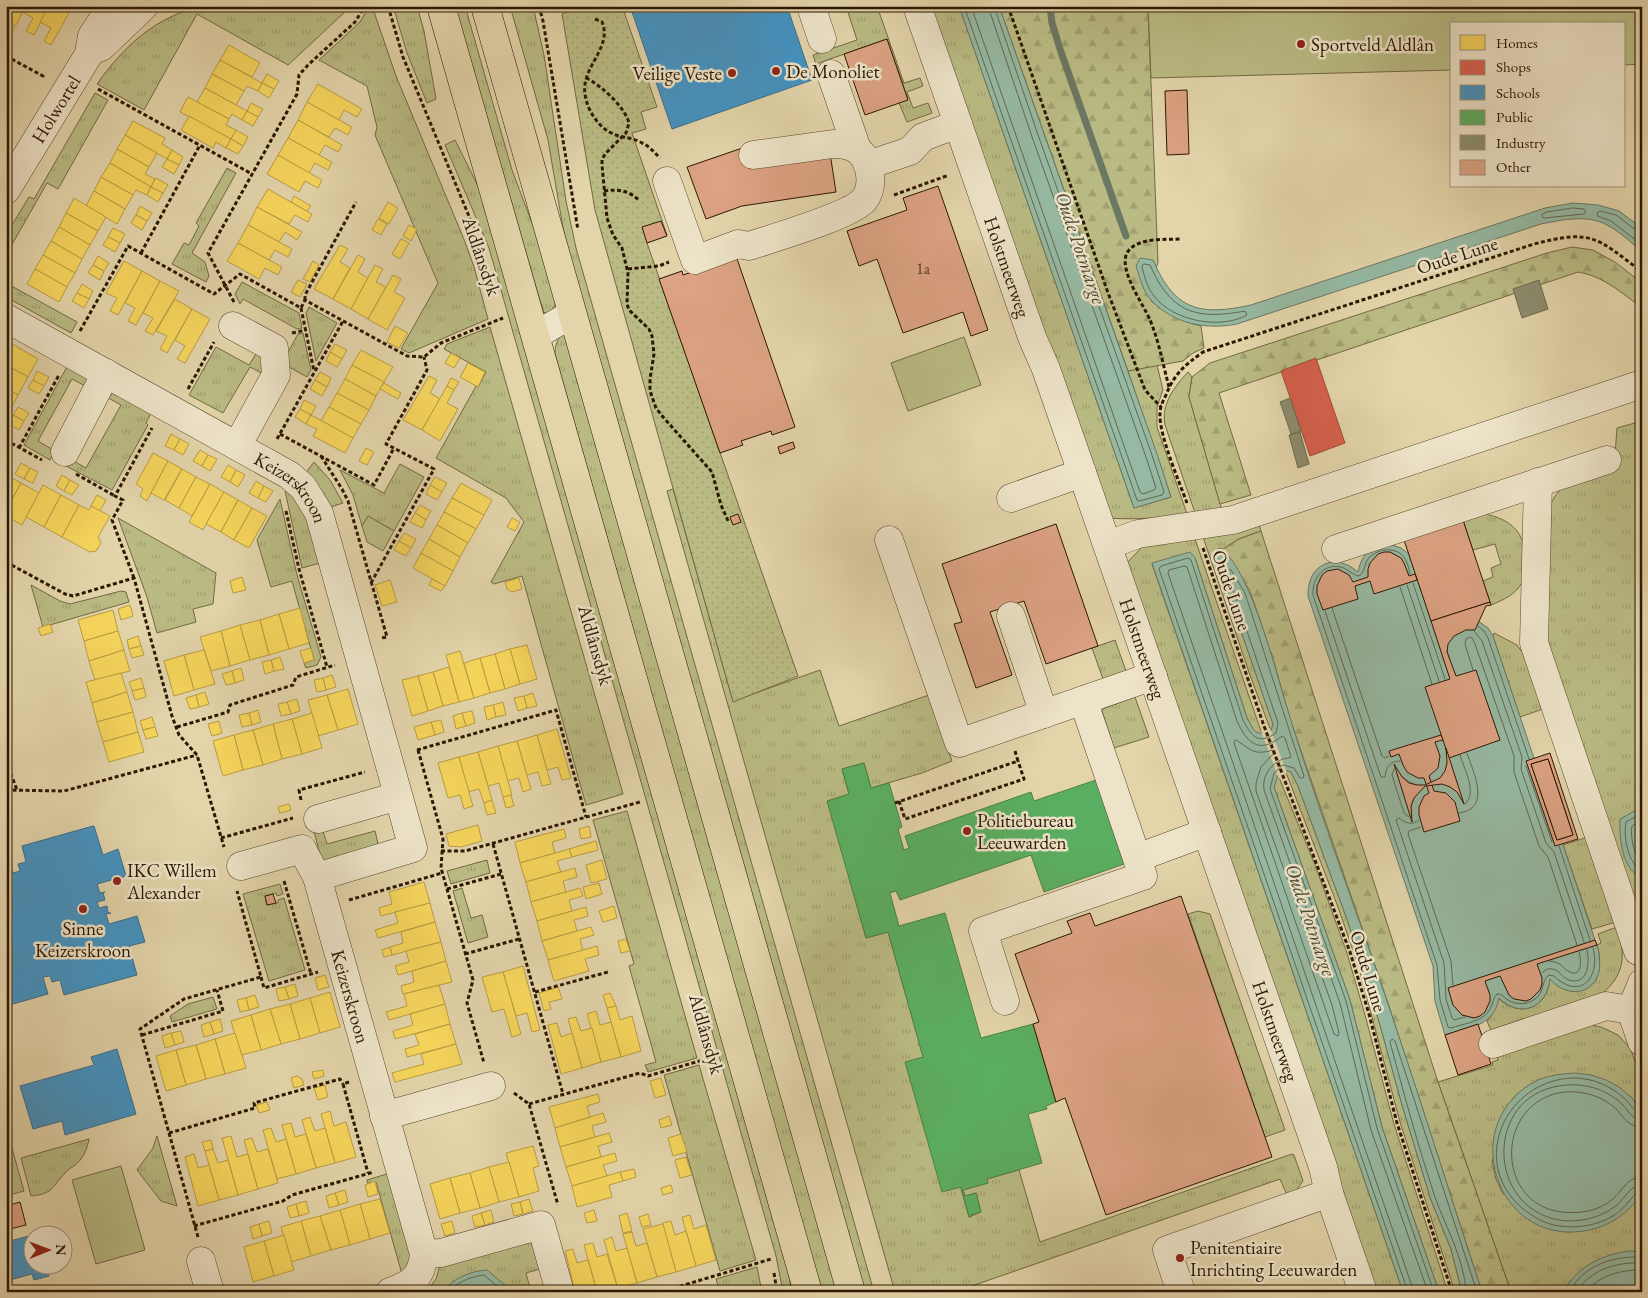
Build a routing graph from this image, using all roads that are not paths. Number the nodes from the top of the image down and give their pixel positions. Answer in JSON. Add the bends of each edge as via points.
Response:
{"nodes":[{"id":1,"x":112,"y":6,"type":"edge"},
{"id":2,"x":144,"y":6,"type":"edge"},
{"id":3,"x":441,"y":6,"type":"edge"},
{"id":4,"x":485,"y":6,"type":"edge"},
{"id":5,"x":811,"y":6,"type":"edge"},
{"id":6,"x":917,"y":6,"type":"edge"},
{"id":7,"x":822,"y":39,"type":"dead end"},
{"id":8,"x":88,"y":54,"type":"junction"},
{"id":9,"x":831,"y":74,"type":"dead end"},
{"id":10,"x":958,"y":124,"type":"junction"},
{"id":11,"x":753,"y":155,"type":"dead end"},
{"id":12,"x":865,"y":167,"type":"junction"},
{"id":13,"x":667,"y":181,"type":"road end"},
{"id":14,"x":6,"y":190,"type":"edge"},
{"id":15,"x":572,"y":314,"type":"junction"},
{"id":16,"x":6,"y":318,"type":"edge"},
{"id":17,"x":228,"y":322,"type":"road end"},
{"id":18,"x":536,"y":335,"type":"junction"},
{"id":19,"x":106,"y":373,"type":"junction"},
{"id":20,"x":1642,"y":384,"type":"edge"},
{"id":21,"x":237,"y":446,"type":"junction"},
{"id":22,"x":61,"y":458,"type":"road end"},
{"id":23,"x":1607,"y":460,"type":"dead end"},
{"id":24,"x":1082,"y":473,"type":"junction"},
{"id":25,"x":1538,"y":482,"type":"junction"},
{"id":26,"x":1011,"y":498,"type":"dead end"},
{"id":27,"x":889,"y":540,"type":"dead end"},
{"id":28,"x":1108,"y":545,"type":"junction"},
{"id":29,"x":1336,"y":549,"type":"dead end"},
{"id":30,"x":1011,"y":616,"type":"dead end"},
{"id":31,"x":1153,"y":676,"type":"junction"},
{"id":32,"x":1084,"y":700,"type":"junction"},
{"id":33,"x":1044,"y":714,"type":"junction"},
{"id":34,"x":398,"y":796,"type":"junction"},
{"id":35,"x":307,"y":818,"type":"road end"},
{"id":36,"x":1207,"y":832,"type":"junction"},
{"id":37,"x":1137,"y":858,"type":"junction"},
{"id":38,"x":234,"y":868,"type":"road end"},
{"id":39,"x":317,"y":877,"type":"junction"},
{"id":40,"x":1640,"y":954,"type":"edge"},
{"id":41,"x":1642,"y":983,"type":"edge"},
{"id":42,"x":1005,"y":1001,"type":"dead end"},
{"id":43,"x":1631,"y":1010,"type":"junction"},
{"id":44,"x":1642,"y":1042,"type":"edge"},
{"id":45,"x":1493,"y":1044,"type":"dead end"},
{"id":46,"x":491,"y":1086,"type":"road end"},
{"id":47,"x":384,"y":1116,"type":"junction"},
{"id":48,"x":1329,"y":1194,"type":"junction"},
{"id":49,"x":424,"y":1254,"type":"junction"},
{"id":50,"x":201,"y":1261,"type":"road end"},
{"id":51,"x":210,"y":1292,"type":"edge"},
{"id":52,"x":390,"y":1292,"type":"edge"},
{"id":53,"x":560,"y":1292,"type":"edge"},
{"id":54,"x":808,"y":1292,"type":"edge"},
{"id":55,"x":852,"y":1292,"type":"edge"},
{"id":56,"x":1181,"y":1292,"type":"edge"},
{"id":57,"x":1363,"y":1292,"type":"edge"}],
"edges":[{"from":1,"to":8,"type":"street","name":"Holwortel","via":[[92,36]]},
{"from":2,"to":8,"type":"street","name":"Holwortel","via":[[101,47]]},
{"from":3,"to":18,"type":"main road","name":"Aldlânsdyk"},
{"from":4,"to":15,"type":"main road"},
{"from":5,"to":7,"type":"street"},
{"from":6,"to":10,"type":"street","name":"Holstmeerweg"},
{"from":8,"to":14,"type":"street","name":"Holwortel"},
{"from":9,"to":12,"type":"street"},
{"from":10,"to":12,"type":"street","via":[[923,137],[910,151]]},
{"from":10,"to":24,"type":"street","name":"Holstmeerweg"},
{"from":11,"to":12,"type":"street","via":[[846,144]]},
{"from":12,"to":13,"type":"street","via":[[865,199],[856,207],[749,246],[738,244],[694,260]]},
{"from":15,"to":18,"type":"street"},
{"from":15,"to":55,"type":"main road"},
{"from":16,"to":19,"type":"street","name":"Keizerskroon"},
{"from":17,"to":21,"type":"street","via":[[274,348],[276,375]]},
{"from":18,"to":54,"type":"main road","name":"Aldlânsdyk"},
{"from":19,"to":21,"type":"street","name":"Keizerskroon"},
{"from":19,"to":22,"type":"street"},
{"from":20,"to":28,"type":"street","via":[[1233,520],[1138,534]]},
{"from":21,"to":34,"type":"street","name":"Keizerskroon","via":[[289,475],[303,487],[318,513]]},
{"from":23,"to":25,"type":"street"},
{"from":24,"to":26,"type":"street"},
{"from":24,"to":28,"type":"street","name":"Holstmeerweg"},
{"from":25,"to":29,"type":"street"},
{"from":25,"to":40,"type":"street","via":[[1534,644]]},
{"from":27,"to":33,"type":"street","via":[[959,743]]},
{"from":28,"to":31,"type":"street","name":"Holstmeerweg"},
{"from":30,"to":33,"type":"street"},
{"from":31,"to":32,"type":"street"},
{"from":31,"to":36,"type":"street","name":"Holstmeerweg"},
{"from":32,"to":33,"type":"street"},
{"from":32,"to":37,"type":"street"},
{"from":34,"to":35,"type":"street"},
{"from":34,"to":39,"type":"street","name":"Keizerskroon","via":[[412,848]]},
{"from":36,"to":37,"type":"street"},
{"from":36,"to":48,"type":"street","name":"Holstmeerweg","via":[[1323,1167]]},
{"from":37,"to":42,"type":"street","via":[[1143,876],[983,931]]},
{"from":38,"to":39,"type":"street","name":"Keizerskroon","via":[[302,849]]},
{"from":39,"to":47,"type":"street","name":"Keizerskroon"},
{"from":41,"to":43,"type":"street"},
{"from":43,"to":44,"type":"street"},
{"from":43,"to":45,"type":"street","via":[[1606,1006]]},
{"from":46,"to":47,"type":"street"},
{"from":47,"to":49,"type":"street","name":"Keizerskroon"},
{"from":48,"to":56,"type":"street","via":[[1167,1250]]},
{"from":48,"to":57,"type":"street","name":"Holstmeerweg"},
{"from":49,"to":52,"type":"street","via":[[420,1272],[414,1280]]},
{"from":49,"to":53,"type":"street","via":[[441,1253],[542,1225]]},
{"from":50,"to":51,"type":"street"}]}
